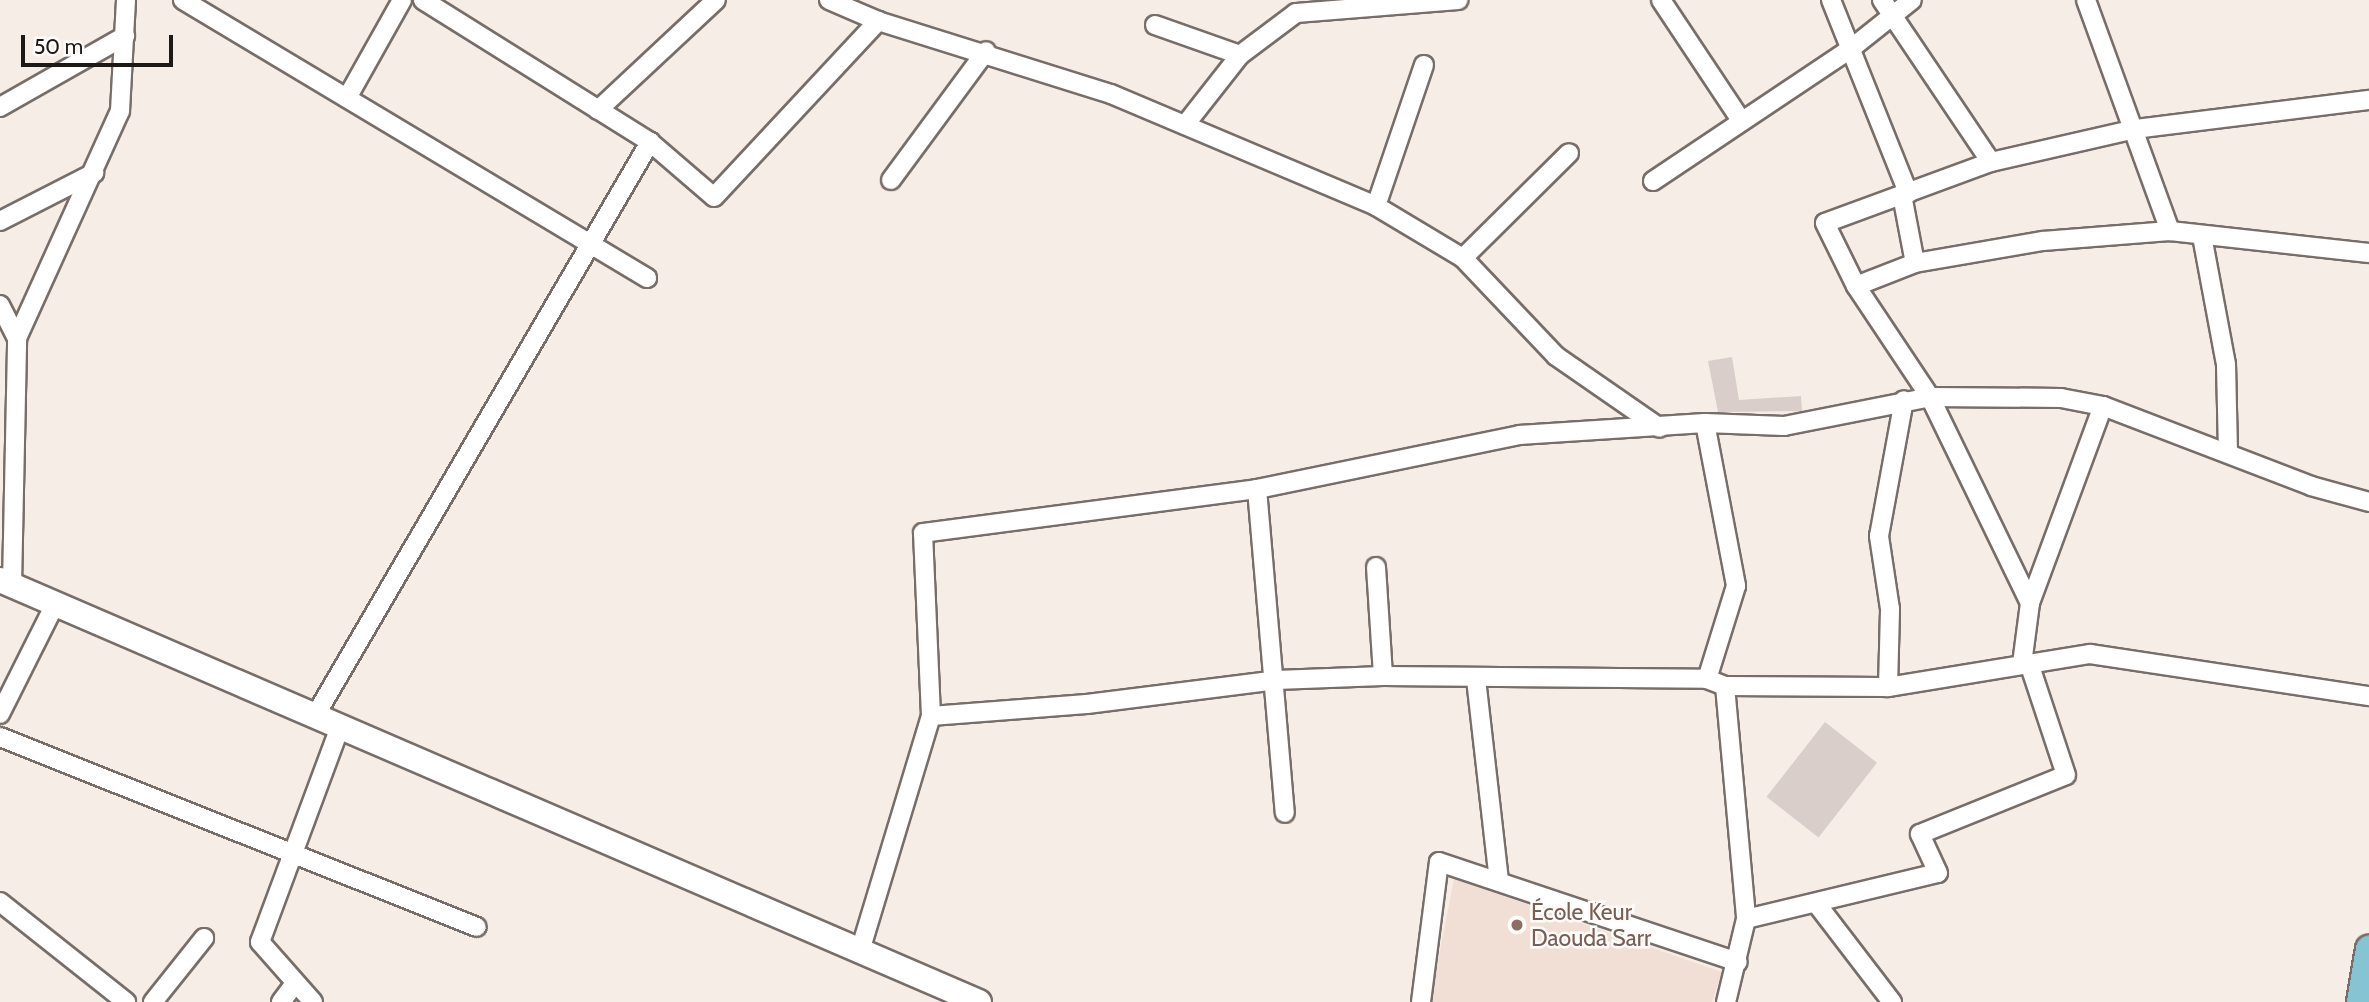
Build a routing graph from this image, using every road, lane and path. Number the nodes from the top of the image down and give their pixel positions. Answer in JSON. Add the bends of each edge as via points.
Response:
{"nodes":[{"id":1,"x":126,"y":0,"type":"edge"},
{"id":2,"x":183,"y":0,"type":"edge"},
{"id":3,"x":402,"y":0,"type":"edge"},
{"id":4,"x":422,"y":0,"type":"edge"},
{"id":5,"x":716,"y":0,"type":"edge"},
{"id":6,"x":829,"y":0,"type":"edge"},
{"id":7,"x":1458,"y":0,"type":"edge"},
{"id":8,"x":1661,"y":0,"type":"edge"},
{"id":9,"x":1831,"y":0,"type":"edge"},
{"id":10,"x":1912,"y":0,"type":"edge"},
{"id":11,"x":2086,"y":0,"type":"edge"},
{"id":12,"x":1887,"y":7,"type":"edge"},
{"id":13,"x":878,"y":21,"type":"junction"},
{"id":14,"x":1156,"y":25,"type":"dead end"},
{"id":15,"x":125,"y":36,"type":"junction"},
{"id":16,"x":1853,"y":47,"type":"junction"},
{"id":17,"x":986,"y":51,"type":"junction"},
{"id":18,"x":1240,"y":55,"type":"junction"},
{"id":19,"x":1424,"y":65,"type":"dead end"},
{"id":20,"x":347,"y":98,"type":"junction"},
{"id":21,"x":2369,"y":100,"type":"edge"},
{"id":22,"x":0,"y":107,"type":"edge"},
{"id":23,"x":598,"y":110,"type":"junction"},
{"id":24,"x":1740,"y":119,"type":"junction"},
{"id":25,"x":1185,"y":125,"type":"junction"},
{"id":26,"x":2135,"y":129,"type":"junction"},
{"id":27,"x":650,"y":142,"type":"junction"},
{"id":28,"x":1569,"y":153,"type":"dead end"},
{"id":29,"x":1991,"y":162,"type":"junction"},
{"id":30,"x":94,"y":173,"type":"junction"},
{"id":31,"x":891,"y":180,"type":"dead end"},
{"id":32,"x":1653,"y":181,"type":"dead end"},
{"id":33,"x":1905,"y":194,"type":"junction"},
{"id":34,"x":1376,"y":206,"type":"junction"},
{"id":35,"x":0,"y":221,"type":"edge"},
{"id":36,"x":2170,"y":231,"type":"junction"},
{"id":37,"x":2202,"y":236,"type":"junction"},
{"id":38,"x":591,"y":244,"type":"junction"},
{"id":39,"x":2369,"y":253,"type":"edge"},
{"id":40,"x":1463,"y":258,"type":"junction"},
{"id":41,"x":1915,"y":263,"type":"junction"},
{"id":42,"x":647,"y":278,"type":"dead end"},
{"id":43,"x":1856,"y":286,"type":"junction"},
{"id":44,"x":0,"y":305,"type":"edge"},
{"id":45,"x":17,"y":338,"type":"junction"},
{"id":46,"x":16,"y":379,"type":"junction"},
{"id":47,"x":0,"y":392,"type":"edge"},
{"id":48,"x":1930,"y":397,"type":"junction"},
{"id":49,"x":1904,"y":400,"type":"junction"},
{"id":50,"x":2103,"y":406,"type":"junction"},
{"id":51,"x":1705,"y":423,"type":"junction"},
{"id":52,"x":1660,"y":428,"type":"junction"},
{"id":53,"x":2228,"y":453,"type":"junction"},
{"id":54,"x":1257,"y":489,"type":"junction"},
{"id":55,"x":2369,"y":502,"type":"edge"},
{"id":56,"x":1376,"y":567,"type":"dead end"},
{"id":57,"x":6,"y":583,"type":"edge"},
{"id":58,"x":2030,"y":603,"type":"junction"},
{"id":59,"x":55,"y":604,"type":"junction"},
{"id":60,"x":2025,"y":664,"type":"junction"},
{"id":61,"x":1382,"y":676,"type":"junction"},
{"id":62,"x":1476,"y":679,"type":"junction"},
{"id":63,"x":1707,"y":679,"type":"junction"},
{"id":64,"x":1276,"y":680,"type":"junction"},
{"id":65,"x":1725,"y":686,"type":"junction"},
{"id":66,"x":1888,"y":687,"type":"junction"},
{"id":67,"x":2369,"y":696,"type":"edge"},
{"id":68,"x":0,"y":714,"type":"edge"},
{"id":69,"x":315,"y":716,"type":"junction"},
{"id":70,"x":931,"y":716,"type":"junction"},
{"id":71,"x":340,"y":727,"type":"junction"},
{"id":72,"x":0,"y":737,"type":"edge"},
{"id":73,"x":1285,"y":813,"type":"dead end"},
{"id":74,"x":291,"y":853,"type":"junction"},
{"id":75,"x":1499,"y":882,"type":"junction"},
{"id":76,"x":0,"y":902,"type":"edge"},
{"id":77,"x":1816,"y":903,"type":"junction"},
{"id":78,"x":1746,"y":919,"type":"junction"},
{"id":79,"x":477,"y":928,"type":"dead end"},
{"id":80,"x":204,"y":938,"type":"dead end"},
{"id":81,"x":2369,"y":949,"type":"edge"},
{"id":82,"x":860,"y":951,"type":"junction"},
{"id":83,"x":1738,"y":962,"type":"junction"},
{"id":84,"x":293,"y":986,"type":"junction"},
{"id":85,"x":1729,"y":1000,"type":"edge"},
{"id":86,"x":126,"y":1002,"type":"edge"},
{"id":87,"x":153,"y":1002,"type":"edge"},
{"id":88,"x":281,"y":1002,"type":"edge"},
{"id":89,"x":313,"y":1002,"type":"edge"},
{"id":90,"x":979,"y":1002,"type":"edge"},
{"id":91,"x":1421,"y":1002,"type":"edge"},
{"id":92,"x":1892,"y":1002,"type":"edge"},
{"id":93,"x":2360,"y":1002,"type":"edge"}],
"edges":[{"from":1,"to":15,"type":"street"},
{"from":2,"to":20,"type":"street"},
{"from":3,"to":20,"type":"street"},
{"from":4,"to":23,"type":"street"},
{"from":5,"to":23,"type":"street"},
{"from":6,"to":13,"type":"street"},
{"from":7,"to":18,"type":"street","via":[[1296,13]]},
{"from":8,"to":24,"type":"street"},
{"from":9,"to":16,"type":"street"},
{"from":10,"to":12,"type":"street"},
{"from":11,"to":26,"type":"street"},
{"from":12,"to":16,"type":"street"},
{"from":12,"to":29,"type":"street"},
{"from":13,"to":17,"type":"street"},
{"from":13,"to":27,"type":"street","via":[[713,197]]},
{"from":14,"to":18,"type":"street"},
{"from":15,"to":22,"type":"street"},
{"from":15,"to":30,"type":"street","via":[[120,111]]},
{"from":16,"to":24,"type":"street"},
{"from":16,"to":33,"type":"street"},
{"from":17,"to":25,"type":"street"},
{"from":17,"to":31,"type":"street"},
{"from":18,"to":25,"type":"street"},
{"from":19,"to":34,"type":"street"},
{"from":20,"to":38,"type":"street"},
{"from":21,"to":26,"type":"street"},
{"from":23,"to":27,"type":"street"},
{"from":24,"to":32,"type":"street"},
{"from":25,"to":34,"type":"street"},
{"from":26,"to":29,"type":"street"},
{"from":26,"to":36,"type":"street"},
{"from":27,"to":38,"type":"street"},
{"from":28,"to":40,"type":"street"},
{"from":29,"to":33,"type":"street"},
{"from":30,"to":35,"type":"street"},
{"from":30,"to":45,"type":"street"},
{"from":33,"to":41,"type":"street"},
{"from":33,"to":43,"type":"street","via":[[1825,223]]},
{"from":34,"to":40,"type":"street"},
{"from":36,"to":37,"type":"street"},
{"from":36,"to":41,"type":"street","via":[[2043,241]]},
{"from":37,"to":39,"type":"street"},
{"from":37,"to":53,"type":"street","via":[[2226,364]]},
{"from":38,"to":42,"type":"street"},
{"from":38,"to":69,"type":"street"},
{"from":40,"to":52,"type":"street","via":[[1556,356]]},
{"from":41,"to":43,"type":"street"},
{"from":43,"to":48,"type":"street"},
{"from":44,"to":45,"type":"street"},
{"from":45,"to":46,"type":"street"},
{"from":46,"to":47,"type":"street"},
{"from":46,"to":57,"type":"street"},
{"from":48,"to":49,"type":"street"},
{"from":48,"to":50,"type":"street","via":[[2061,398]]},
{"from":48,"to":58,"type":"street"},
{"from":49,"to":51,"type":"street","via":[[1784,426]]},
{"from":49,"to":66,"type":"street","via":[[1878,536],[1890,608]]},
{"from":50,"to":53,"type":"street"},
{"from":50,"to":58,"type":"street"},
{"from":51,"to":52,"type":"street"},
{"from":51,"to":63,"type":"street","via":[[1736,586]]},
{"from":52,"to":54,"type":"street","via":[[1519,435]]},
{"from":53,"to":55,"type":"street","via":[[2311,486]]},
{"from":54,"to":64,"type":"street"},
{"from":54,"to":70,"type":"street","via":[[923,533]]},
{"from":56,"to":61,"type":"street"},
{"from":57,"to":59,"type":"street"},
{"from":58,"to":60,"type":"street"},
{"from":59,"to":68,"type":"street"},
{"from":59,"to":69,"type":"street"},
{"from":60,"to":66,"type":"street"},
{"from":60,"to":67,"type":"street","via":[[2090,654]]},
{"from":60,"to":77,"type":"street","via":[[2066,775],[1920,834],[1938,873]]},
{"from":61,"to":62,"type":"street"},
{"from":61,"to":64,"type":"street"},
{"from":62,"to":63,"type":"street"},
{"from":62,"to":75,"type":"street"},
{"from":63,"to":65,"type":"street"},
{"from":64,"to":70,"type":"street","via":[[1087,704]]},
{"from":64,"to":73,"type":"street"},
{"from":65,"to":66,"type":"street"},
{"from":65,"to":78,"type":"street"},
{"from":69,"to":71,"type":"street"},
{"from":70,"to":82,"type":"street"},
{"from":71,"to":74,"type":"street"},
{"from":71,"to":82,"type":"street"},
{"from":72,"to":74,"type":"street"},
{"from":74,"to":79,"type":"street"},
{"from":74,"to":84,"type":"street","via":[[260,942]]},
{"from":75,"to":83,"type":"street"},
{"from":75,"to":91,"type":"street","via":[[1438,862]]},
{"from":76,"to":86,"type":"street"},
{"from":77,"to":78,"type":"street"},
{"from":77,"to":92,"type":"street"},
{"from":78,"to":83,"type":"street"},
{"from":80,"to":87,"type":"street"},
{"from":81,"to":93,"type":"main road"},
{"from":82,"to":90,"type":"street"},
{"from":83,"to":85,"type":"street"},
{"from":84,"to":88,"type":"street"},
{"from":84,"to":89,"type":"street"}]}
